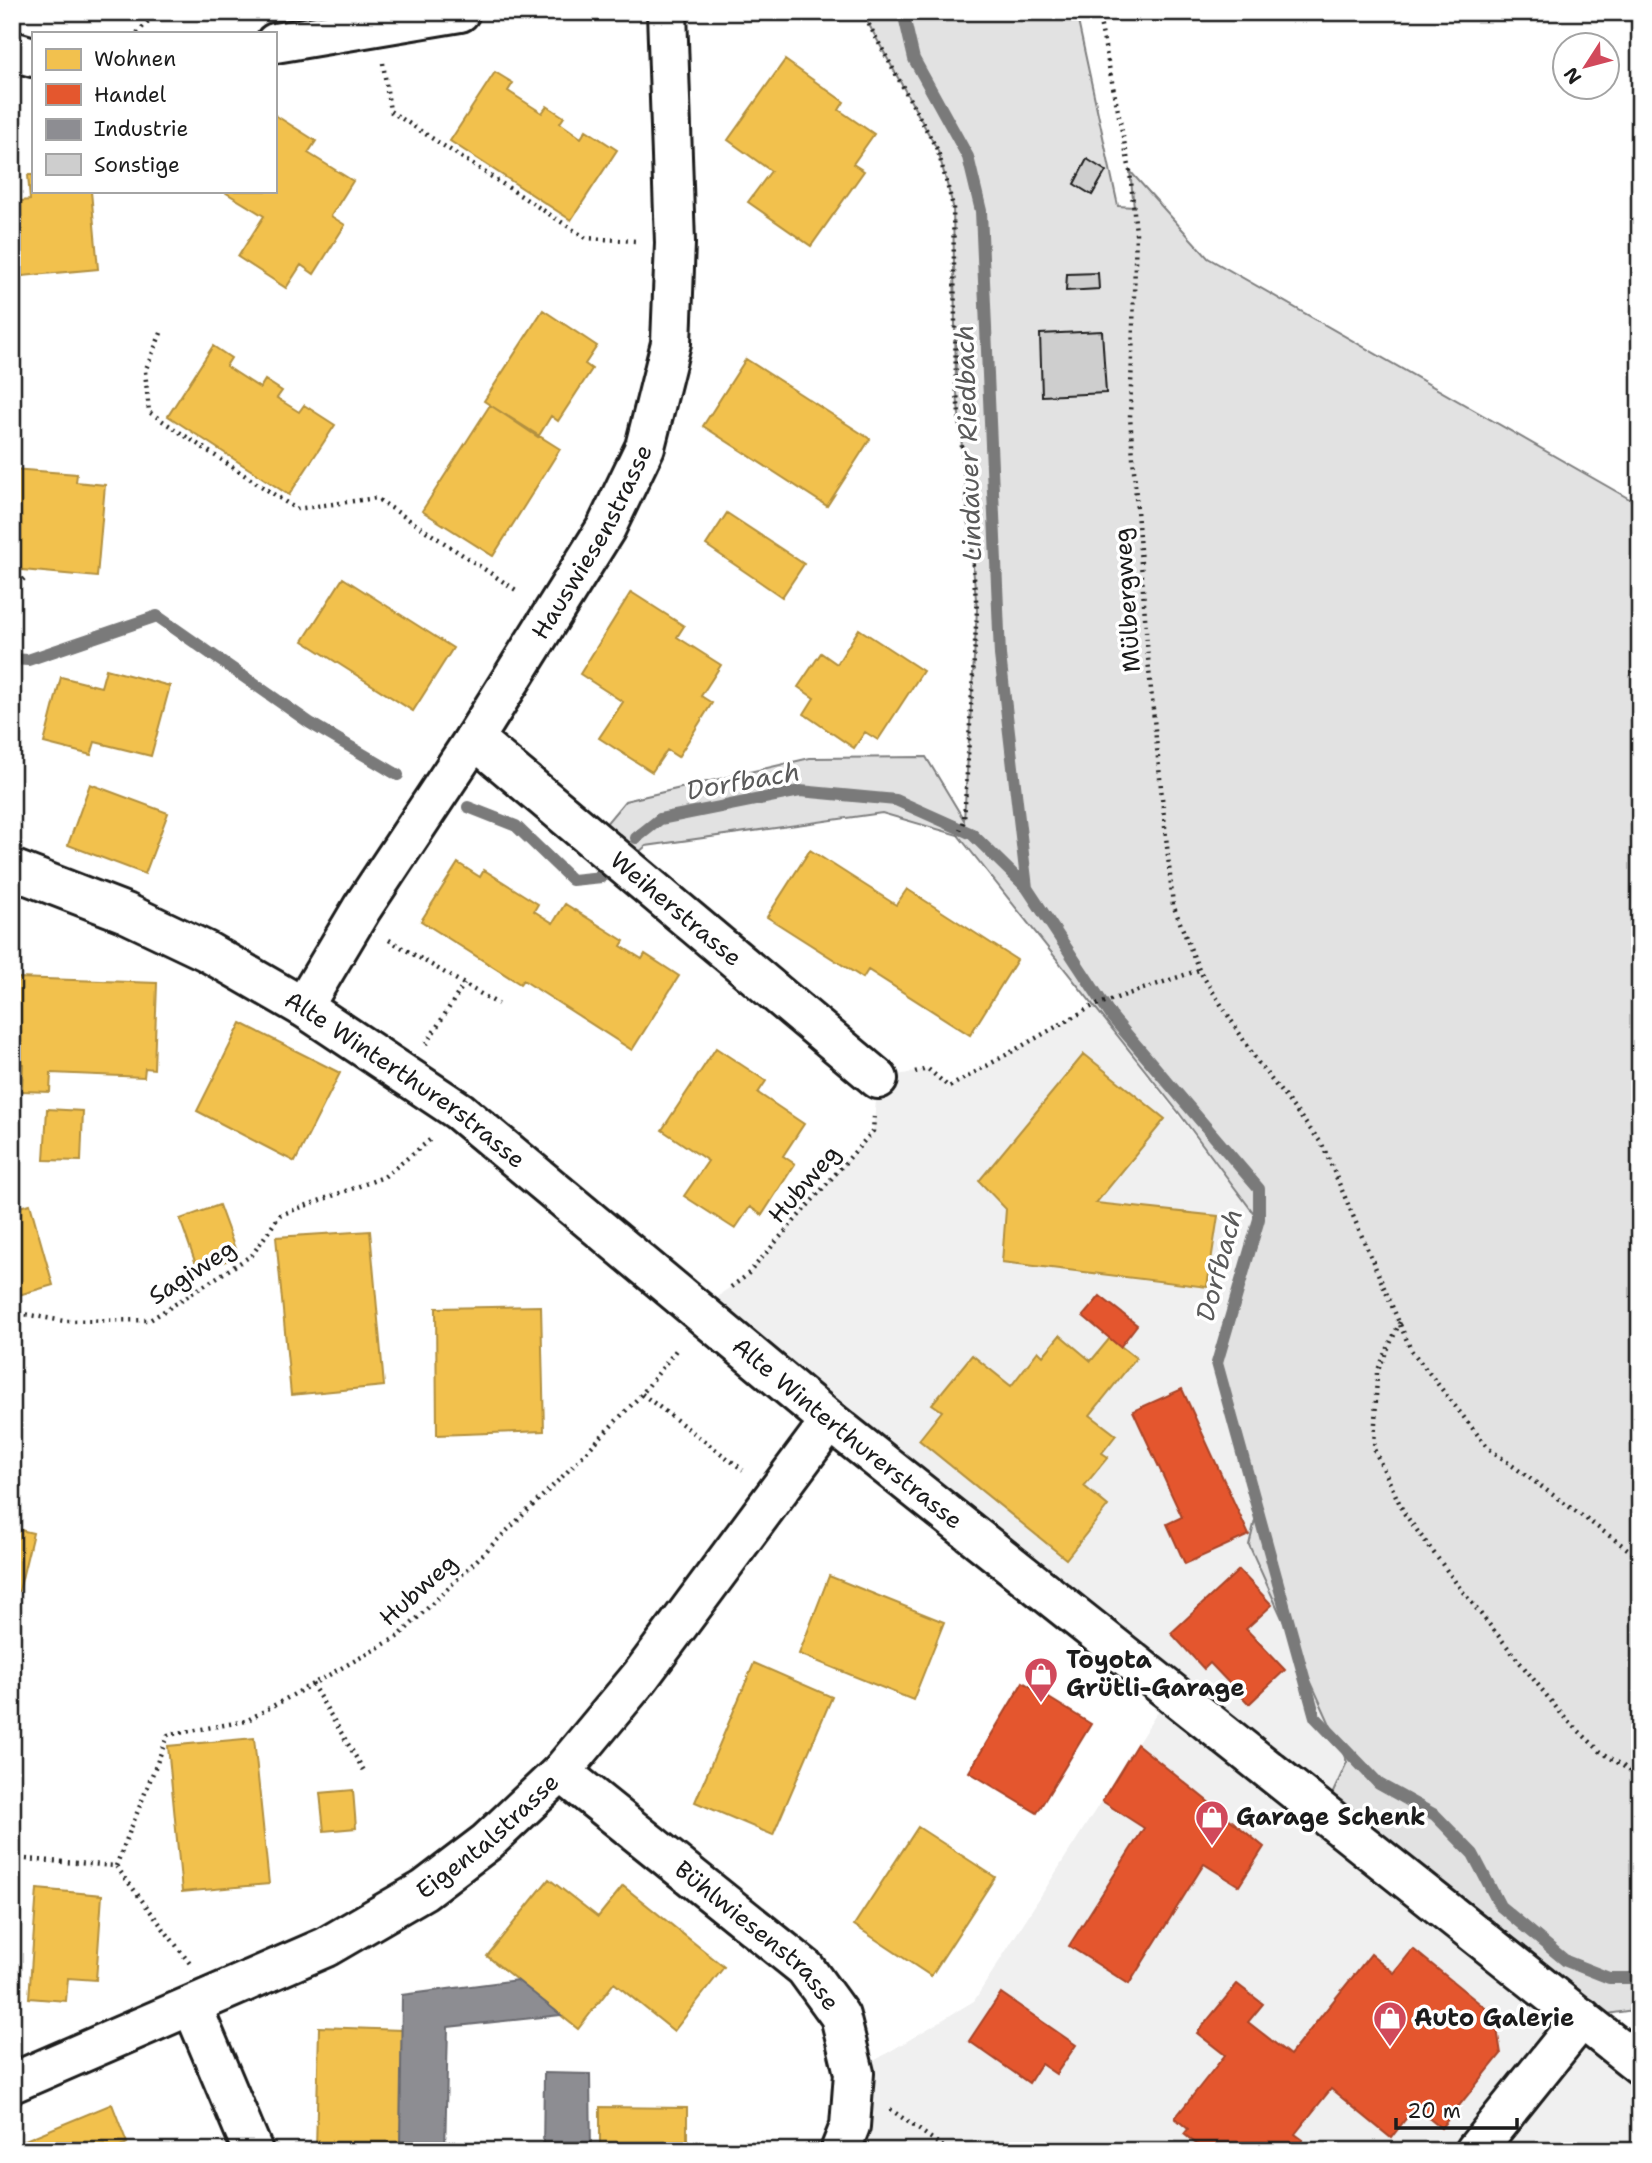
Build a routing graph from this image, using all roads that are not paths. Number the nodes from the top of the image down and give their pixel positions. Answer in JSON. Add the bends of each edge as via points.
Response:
{"nodes":[{"id":1,"x":460,"y":12,"type":"edge"},
{"id":2,"x":667,"y":12,"type":"edge"},
{"id":3,"x":276,"y":43,"type":"edge"},
{"id":4,"x":12,"y":51,"type":"edge"},
{"id":5,"x":32,"y":57,"type":"edge"},
{"id":6,"x":474,"y":738,"type":"junction"},
{"id":7,"x":12,"y":869,"type":"edge"},
{"id":8,"x":303,"y":1007,"type":"junction"},
{"id":9,"x":878,"y":1079,"type":"road end"},
{"id":10,"x":830,"y":1421,"type":"junction"},
{"id":11,"x":561,"y":1772,"type":"junction"},
{"id":12,"x":203,"y":2001,"type":"junction"},
{"id":13,"x":1582,"y":2018,"type":"junction"},
{"id":14,"x":1640,"y":2065,"type":"edge"},
{"id":15,"x":12,"y":2083,"type":"edge"},
{"id":16,"x":253,"y":2151,"type":"edge"},
{"id":17,"x":840,"y":2151,"type":"edge"},
{"id":18,"x":1475,"y":2151,"type":"edge"}],
"edges":[{"from":1,"to":3,"type":"street"},
{"from":2,"to":6,"type":"street","name":"Hauswiesenstrasse","via":[[675,243],[671,343],[645,447],[606,528]]},
{"from":4,"to":5,"type":"street"},
{"from":6,"to":8,"type":"street","name":"Hauswiesenstrasse"},
{"from":6,"to":9,"type":"street","name":"Weiherstrasse"},
{"from":7,"to":8,"type":"street","name":"Alte Winterthurerstrasse","via":[[126,913],[206,951]]},
{"from":8,"to":10,"type":"street","name":"Alte Winterthurerstrasse","via":[[459,1111]]},
{"from":10,"to":11,"type":"street","name":"Eigentalstrasse","via":[[640,1677]]},
{"from":10,"to":13,"type":"street","name":"Alte Winterthurerstrasse"},
{"from":11,"to":12,"type":"street","name":"Eigentalstrasse","via":[[487,1842],[424,1890],[326,1947]]},
{"from":11,"to":17,"type":"street","name":"Bühlwiesenstrasse","via":[[805,1968],[840,2016],[854,2073],[850,2126]]},
{"from":12,"to":15,"type":"street","name":"Eigentalstrasse"},
{"from":12,"to":16,"type":"street"},
{"from":13,"to":14,"type":"street","name":"Alte Winterthurerstrasse"},
{"from":13,"to":18,"type":"street"}]}
